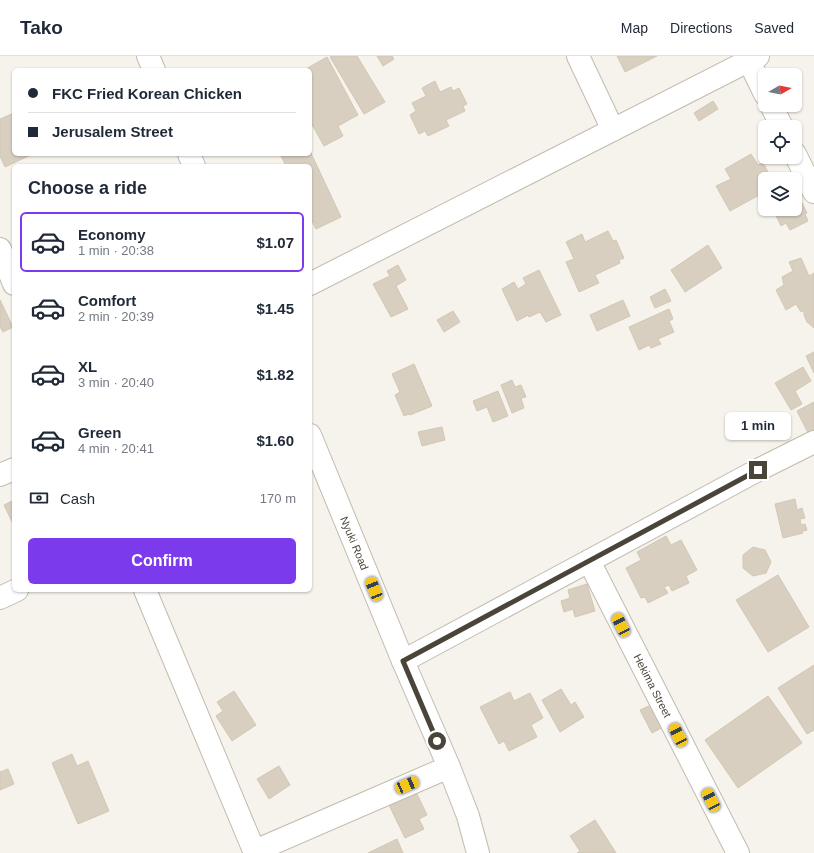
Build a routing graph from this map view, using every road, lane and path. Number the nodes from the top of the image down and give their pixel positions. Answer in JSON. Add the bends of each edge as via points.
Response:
{"nodes":[{"id":1,"x":148,"y":56,"type":"edge"},
{"id":2,"x":578,"y":56,"type":"edge"},
{"id":3,"x":753,"y":59,"type":"edge"},
{"id":4,"x":153,"y":68,"type":"edge"},
{"id":5,"x":758,"y":74,"type":"edge"},
{"id":6,"x":613,"y":130,"type":"junction"},
{"id":7,"x":800,"y":164,"type":"edge"},
{"id":8,"x":814,"y":192,"type":"edge"},
{"id":9,"x":1,"y":258,"type":"edge"},
{"id":10,"x":12,"y":280,"type":"edge"},
{"id":11,"x":312,"y":283,"type":"edge"},
{"id":12,"x":814,"y":442,"type":"edge"},
{"id":13,"x":312,"y":446,"type":"edge"},
{"id":14,"x":315,"y":462,"type":"edge"},
{"id":15,"x":12,"y":470,"type":"edge"},
{"id":16,"x":0,"y":475,"type":"edge"},
{"id":17,"x":589,"y":562,"type":"junction"},
{"id":18,"x":13,"y":592,"type":"edge"},
{"id":19,"x":146,"y":592,"type":"edge"},
{"id":20,"x":0,"y":598,"type":"edge"},
{"id":21,"x":403,"y":661,"type":"junction"},
{"id":22,"x":449,"y":767,"type":"junction"},
{"id":23,"x":255,"y":852,"type":"edge"},
{"id":24,"x":478,"y":853,"type":"edge"},
{"id":25,"x":738,"y":853,"type":"edge"}],
"edges":[{"from":1,"to":4,"type":"street"},
{"from":2,"to":6,"type":"street"},
{"from":3,"to":5,"type":"street"},
{"from":3,"to":6,"type":"street"},
{"from":6,"to":11,"type":"street"},
{"from":7,"to":8,"type":"street"},
{"from":9,"to":10,"type":"street"},
{"from":12,"to":17,"type":"street"},
{"from":13,"to":14,"type":"street","name":"Nyuki Road"},
{"from":14,"to":21,"type":"street","name":"Nyuki Road"},
{"from":15,"to":16,"type":"street"},
{"from":17,"to":21,"type":"street"},
{"from":17,"to":25,"type":"street","name":"Hekima Street"},
{"from":18,"to":20,"type":"street"},
{"from":19,"to":23,"type":"street"},
{"from":21,"to":22,"type":"street","name":"Nyuki Road"},
{"from":22,"to":23,"type":"street"},
{"from":22,"to":24,"type":"street","name":"Nyuki Road","via":[[468,816]]}]}
